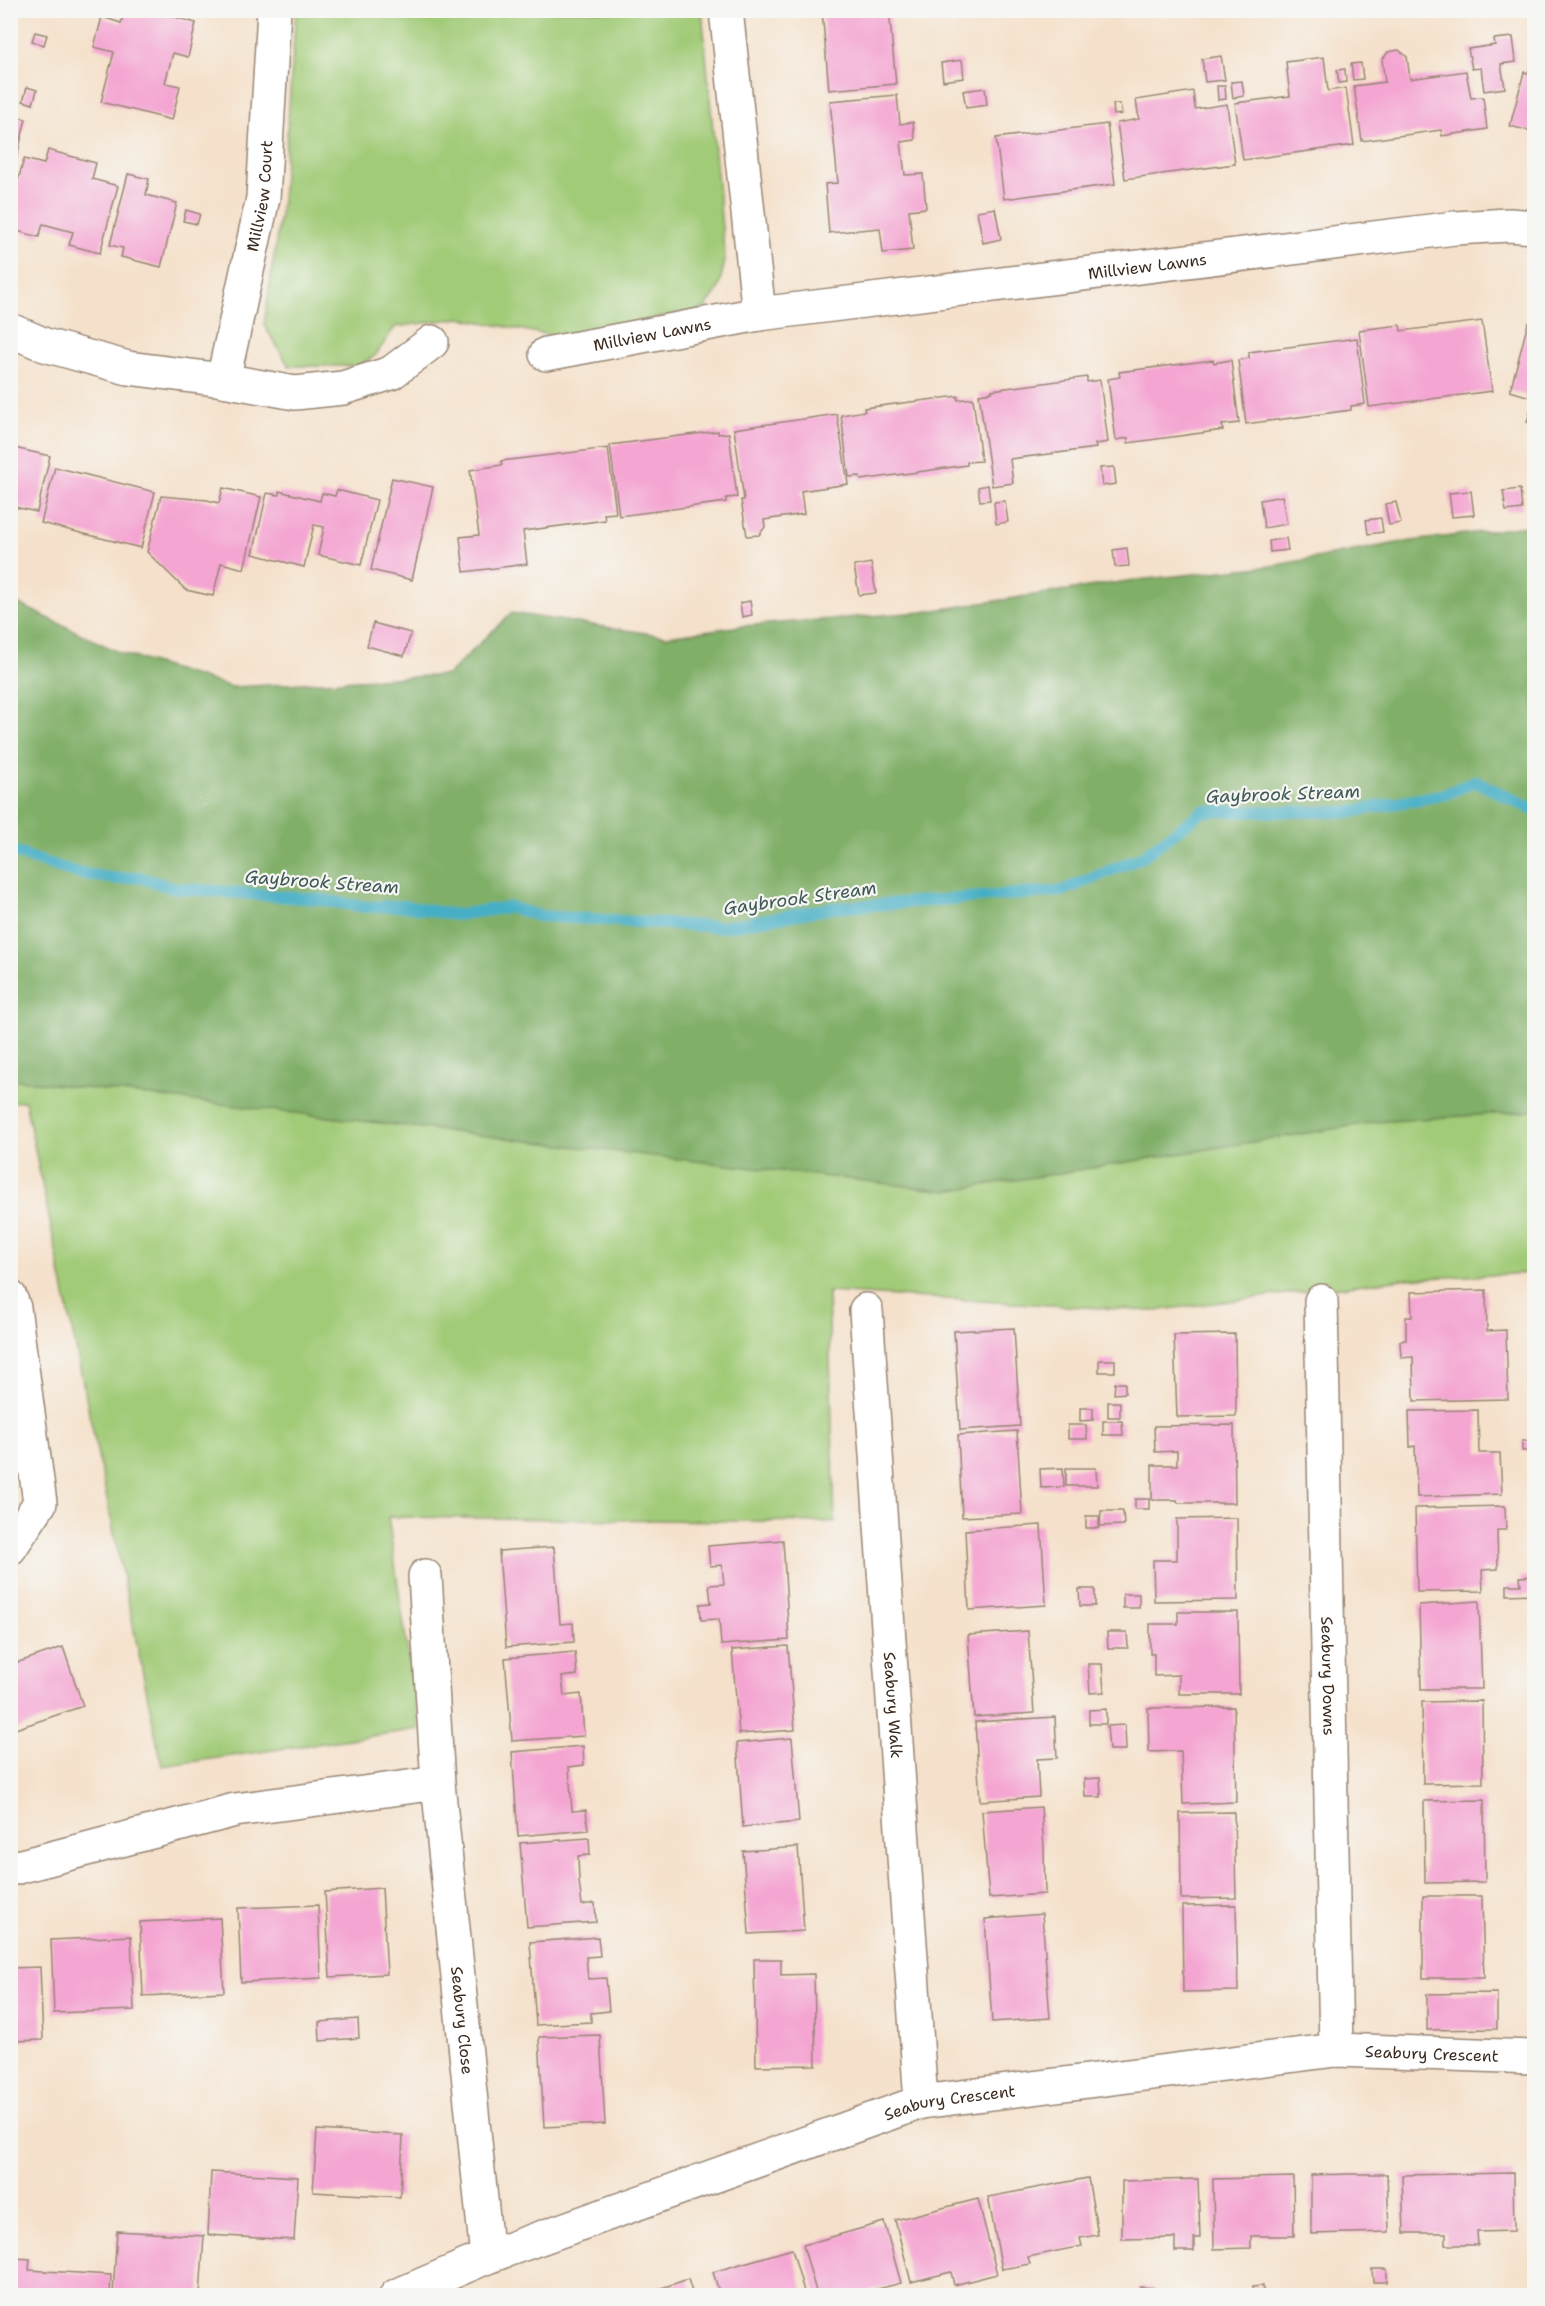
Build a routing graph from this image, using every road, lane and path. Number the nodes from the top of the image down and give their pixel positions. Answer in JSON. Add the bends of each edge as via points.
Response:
{"nodes":[{"id":1,"x":274,"y":10,"type":"edge"},
{"id":2,"x":726,"y":10,"type":"edge"},
{"id":3,"x":1534,"y":227,"type":"edge"},
{"id":4,"x":759,"y":314,"type":"junction"},
{"id":5,"x":10,"y":330,"type":"edge"},
{"id":6,"x":432,"y":342,"type":"dead end"},
{"id":7,"x":546,"y":354,"type":"dead end"},
{"id":8,"x":223,"y":380,"type":"junction"},
{"id":9,"x":10,"y":1298,"type":"edge"},
{"id":10,"x":1320,"y":1301,"type":"dead end"},
{"id":11,"x":866,"y":1310,"type":"dead end"},
{"id":12,"x":10,"y":1548,"type":"edge"},
{"id":13,"x":425,"y":1576,"type":"dead end"},
{"id":14,"x":438,"y":1783,"type":"junction"},
{"id":15,"x":10,"y":1869,"type":"edge"},
{"id":16,"x":1336,"y":2050,"type":"junction"},
{"id":17,"x":1534,"y":2057,"type":"edge"},
{"id":18,"x":921,"y":2102,"type":"junction"},
{"id":19,"x":487,"y":2257,"type":"junction"},
{"id":20,"x":396,"y":2295,"type":"edge"}],
"edges":[{"from":1,"to":8,"type":"street","name":"Millview Court","via":[[262,198]]},
{"from":2,"to":4,"type":"street"},
{"from":3,"to":4,"type":"street","name":"Millview Lawns","via":[[1455,228]]},
{"from":4,"to":7,"type":"street","name":"Millview Lawns"},
{"from":5,"to":8,"type":"street","via":[[45,345],[128,368]]},
{"from":6,"to":8,"type":"street","via":[[391,374],[343,388],[295,393]]},
{"from":9,"to":12,"type":"street","via":[[40,1503]]},
{"from":10,"to":16,"type":"street","name":"Seabury Downs"},
{"from":11,"to":18,"type":"street","name":"Seabury Walk"},
{"from":13,"to":14,"type":"street","name":"Seabury Close"},
{"from":14,"to":15,"type":"street","via":[[235,1810]]},
{"from":14,"to":19,"type":"street","name":"Seabury Close"},
{"from":16,"to":17,"type":"street","name":"Seabury Crescent"},
{"from":16,"to":18,"type":"street","name":"Seabury Crescent"},
{"from":18,"to":19,"type":"street","name":"Seabury Crescent"},
{"from":19,"to":20,"type":"street","name":"Seabury Crescent"}]}
